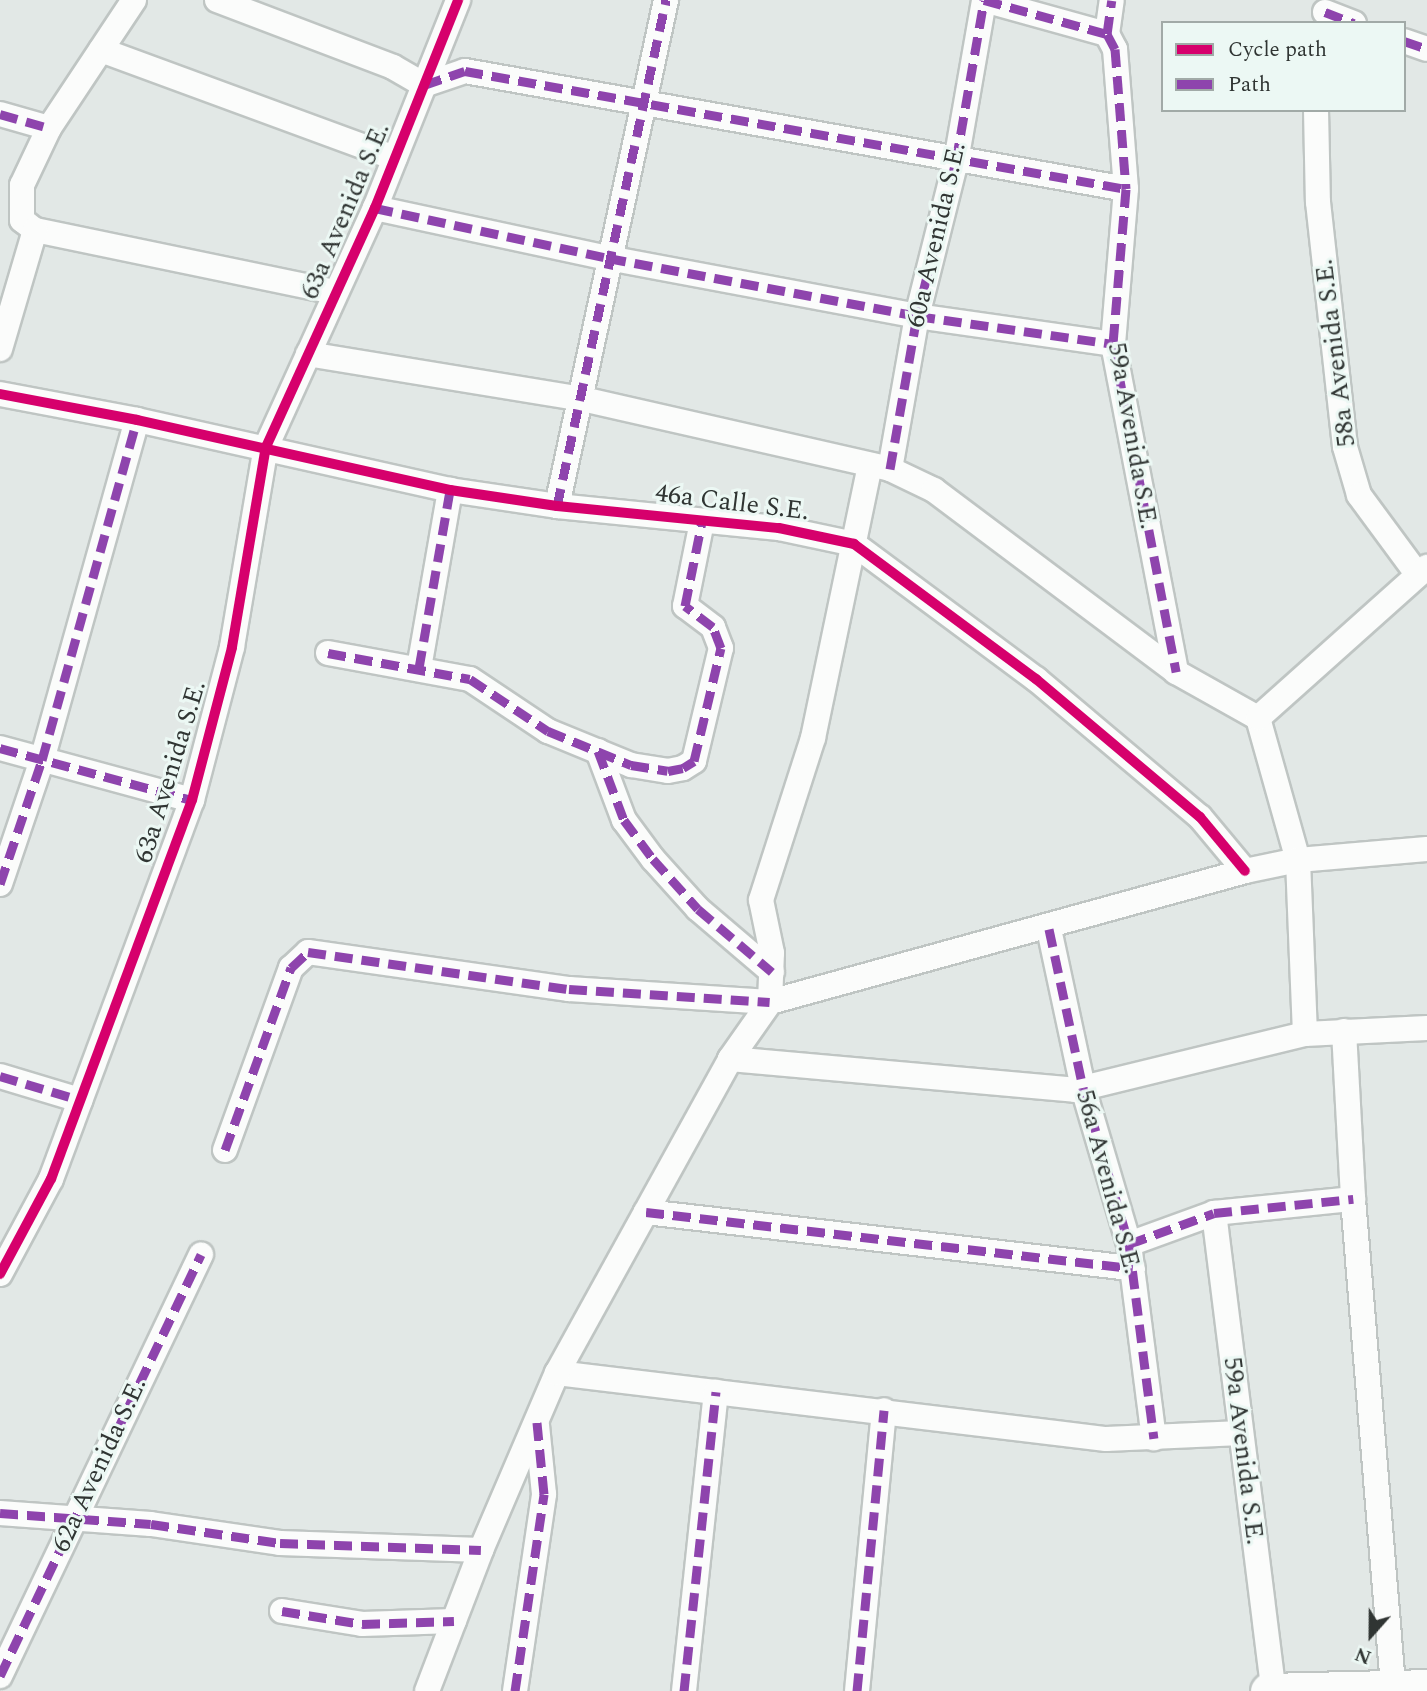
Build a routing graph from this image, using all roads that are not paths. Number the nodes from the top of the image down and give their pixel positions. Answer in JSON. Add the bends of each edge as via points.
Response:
{"nodes":[{"id":1,"x":134,"y":0,"type":"edge"},
{"id":2,"x":217,"y":0,"type":"edge"},
{"id":3,"x":458,"y":0,"type":"edge"},
{"id":4,"x":666,"y":0,"type":"edge"},
{"id":5,"x":984,"y":0,"type":"edge"},
{"id":6,"x":1112,"y":0,"type":"edge"},
{"id":7,"x":1325,"y":12,"type":"edge"},
{"id":8,"x":1348,"y":21,"type":"edge"},
{"id":9,"x":1107,"y":34,"type":"junction"},
{"id":10,"x":1406,"y":42,"type":"edge"},
{"id":11,"x":1427,"y":49,"type":"edge"},
{"id":12,"x":101,"y":50,"type":"junction"},
{"id":13,"x":424,"y":85,"type":"junction"},
{"id":14,"x":646,"y":106,"type":"junction"},
{"id":15,"x":1316,"y":112,"type":"edge"},
{"id":16,"x":0,"y":114,"type":"edge"},
{"id":17,"x":49,"y":128,"type":"junction"},
{"id":18,"x":395,"y":158,"type":"junction"},
{"id":19,"x":956,"y":161,"type":"junction"},
{"id":20,"x":1126,"y":189,"type":"junction"},
{"id":21,"x":375,"y":208,"type":"junction"},
{"id":22,"x":29,"y":225,"type":"junction"},
{"id":23,"x":608,"y":258,"type":"junction"},
{"id":24,"x":335,"y":292,"type":"junction"},
{"id":25,"x":917,"y":316,"type":"junction"},
{"id":26,"x":1113,"y":344,"type":"junction"},
{"id":27,"x":0,"y":349,"type":"edge"},
{"id":28,"x":308,"y":354,"type":"junction"},
{"id":29,"x":0,"y":394,"type":"edge"},
{"id":30,"x":578,"y":398,"type":"junction"},
{"id":31,"x":136,"y":420,"type":"junction"},
{"id":32,"x":266,"y":447,"type":"junction"},
{"id":33,"x":880,"y":467,"type":"junction"},
{"id":34,"x":450,"y":490,"type":"junction"},
{"id":35,"x":557,"y":506,"type":"junction"},
{"id":36,"x":702,"y":522,"type":"junction"},
{"id":37,"x":854,"y":544,"type":"junction"},
{"id":38,"x":1423,"y":571,"type":"edge"},
{"id":39,"x":328,"y":653,"type":"dead end"},
{"id":40,"x":419,"y":668,"type":"junction"},
{"id":41,"x":1176,"y":671,"type":"junction"},
{"id":42,"x":1258,"y":718,"type":"junction"},
{"id":43,"x":0,"y":748,"type":"edge"},
{"id":44,"x":598,"y":751,"type":"junction"},
{"id":45,"x":42,"y":760,"type":"junction"},
{"id":46,"x":192,"y":800,"type":"junction"},
{"id":47,"x":1427,"y":849,"type":"edge"},
{"id":48,"x":1298,"y":860,"type":"junction"},
{"id":49,"x":1245,"y":871,"type":"junction"},
{"id":50,"x":0,"y":884,"type":"edge"},
{"id":51,"x":1049,"y":929,"type":"junction"},
{"id":52,"x":772,"y":972,"type":"junction"},
{"id":53,"x":770,"y":1002,"type":"junction"},
{"id":54,"x":1427,"y":1028,"type":"edge"},
{"id":55,"x":1344,"y":1031,"type":"junction"},
{"id":56,"x":1305,"y":1034,"type":"junction"},
{"id":57,"x":730,"y":1059,"type":"junction"},
{"id":58,"x":0,"y":1076,"type":"edge"},
{"id":59,"x":1083,"y":1088,"type":"junction"},
{"id":60,"x":80,"y":1100,"type":"junction"},
{"id":61,"x":225,"y":1150,"type":"dead end"},
{"id":62,"x":1353,"y":1199,"type":"junction"},
{"id":63,"x":646,"y":1212,"type":"junction"},
{"id":64,"x":1214,"y":1213,"type":"junction"},
{"id":65,"x":201,"y":1254,"type":"dead end"},
{"id":66,"x":1131,"y":1256,"type":"junction"},
{"id":67,"x":0,"y":1274,"type":"edge"},
{"id":68,"x":557,"y":1373,"type":"junction"},
{"id":69,"x":716,"y":1392,"type":"junction"},
{"id":70,"x":884,"y":1410,"type":"junction"},
{"id":71,"x":537,"y":1422,"type":"junction"},
{"id":72,"x":1241,"y":1433,"type":"junction"},
{"id":73,"x":1154,"y":1438,"type":"junction"},
{"id":74,"x":0,"y":1513,"type":"edge"},
{"id":75,"x":74,"y":1521,"type":"junction"},
{"id":76,"x":481,"y":1550,"type":"junction"},
{"id":77,"x":282,"y":1611,"type":"dead end"},
{"id":78,"x":454,"y":1621,"type":"junction"},
{"id":79,"x":0,"y":1676,"type":"edge"},
{"id":80,"x":1392,"y":1686,"type":"junction"},
{"id":81,"x":1427,"y":1687,"type":"edge"},
{"id":82,"x":1271,"y":1690,"type":"edge"},
{"id":83,"x":427,"y":1691,"type":"edge"},
{"id":84,"x":515,"y":1691,"type":"edge"},
{"id":85,"x":684,"y":1691,"type":"edge"},
{"id":86,"x":857,"y":1691,"type":"edge"}],
"edges":[{"from":1,"to":12,"type":"street"},
{"from":2,"to":13,"type":"street","via":[[393,67]]},
{"from":3,"to":13,"type":"street","name":"63a Avenida S.E."},
{"from":4,"to":14,"type":"street"},
{"from":5,"to":9,"type":"street"},
{"from":5,"to":19,"type":"street","name":"60a Avenida S.E."},
{"from":6,"to":9,"type":"street"},
{"from":7,"to":8,"type":"street"},
{"from":9,"to":20,"type":"street","name":"59a Avenida S.E.","via":[[1115,49]]},
{"from":10,"to":11,"type":"street"},
{"from":12,"to":17,"type":"street"},
{"from":12,"to":18,"type":"street"},
{"from":13,"to":14,"type":"street","via":[[466,71]]},
{"from":13,"to":18,"type":"street","name":"63a Avenida S.E."},
{"from":14,"to":19,"type":"street"},
{"from":14,"to":23,"type":"street"},
{"from":15,"to":38,"type":"street","name":"58a Avenida S.E.","via":[[1318,202],[1345,447],[1359,495]]},
{"from":16,"to":17,"type":"street"},
{"from":17,"to":22,"type":"street","via":[[22,185]]},
{"from":18,"to":21,"type":"street","name":"63a Avenida S.E."},
{"from":19,"to":20,"type":"street"},
{"from":19,"to":25,"type":"street","name":"60a Avenida S.E."},
{"from":20,"to":26,"type":"street","name":"59a Avenida S.E."},
{"from":21,"to":23,"type":"street"},
{"from":21,"to":24,"type":"street","name":"63a Avenida S.E."},
{"from":22,"to":24,"type":"street"},
{"from":22,"to":27,"type":"street"},
{"from":23,"to":25,"type":"street"},
{"from":23,"to":30,"type":"street"},
{"from":24,"to":28,"type":"street","name":"63a Avenida S.E."},
{"from":25,"to":26,"type":"street"},
{"from":25,"to":33,"type":"street","name":"60a Avenida S.E."},
{"from":26,"to":41,"type":"street","name":"59a Avenida S.E."},
{"from":28,"to":30,"type":"street"},
{"from":28,"to":32,"type":"street","name":"63a Avenida S.E."},
{"from":29,"to":31,"type":"street","name":"46a Calle S.E."},
{"from":30,"to":33,"type":"street"},
{"from":30,"to":35,"type":"street"},
{"from":31,"to":32,"type":"street","name":"46a Calle S.E."},
{"from":31,"to":45,"type":"street"},
{"from":32,"to":34,"type":"street","name":"46a Calle S.E."},
{"from":32,"to":46,"type":"street","name":"63a Avenida S.E.","via":[[232,647]]},
{"from":33,"to":37,"type":"street","name":"60a Avenida S.E."},
{"from":33,"to":41,"type":"street","via":[[934,490]]},
{"from":34,"to":35,"type":"street","name":"46a Calle S.E."},
{"from":34,"to":40,"type":"street"},
{"from":35,"to":36,"type":"street","name":"46a Calle S.E."},
{"from":36,"to":37,"type":"street","name":"46a Calle S.E.","via":[[779,528]]},
{"from":36,"to":44,"type":"street","via":[[685,606],[713,627],[721,648],[694,761],[668,771],[631,765]]},
{"from":37,"to":49,"type":"street","name":"46a Calle S.E.","via":[[1046,688],[1200,817]]},
{"from":37,"to":52,"type":"street","name":"60a Avenida S.E.","via":[[813,738],[761,900]]},
{"from":38,"to":42,"type":"street"},
{"from":39,"to":40,"type":"street"},
{"from":40,"to":44,"type":"street","via":[[470,679],[548,731]]},
{"from":41,"to":42,"type":"street"},
{"from":42,"to":48,"type":"street"},
{"from":43,"to":45,"type":"street"},
{"from":44,"to":52,"type":"street","via":[[624,820],[653,859],[698,909]]},
{"from":45,"to":46,"type":"street"},
{"from":45,"to":50,"type":"street"},
{"from":46,"to":60,"type":"street","name":"63a Avenida S.E."},
{"from":47,"to":48,"type":"street"},
{"from":48,"to":49,"type":"street"},
{"from":48,"to":56,"type":"street"},
{"from":49,"to":51,"type":"street"},
{"from":51,"to":53,"type":"street"},
{"from":51,"to":59,"type":"street","name":"56a Avenida S.E."},
{"from":52,"to":53,"type":"street","name":"60a Avenida S.E."},
{"from":53,"to":57,"type":"street"},
{"from":53,"to":61,"type":"street","via":[[569,989],[308,952],[291,968]]},
{"from":54,"to":55,"type":"street"},
{"from":55,"to":56,"type":"street"},
{"from":55,"to":62,"type":"street"},
{"from":56,"to":59,"type":"street"},
{"from":57,"to":59,"type":"street"},
{"from":57,"to":63,"type":"street"},
{"from":58,"to":60,"type":"street"},
{"from":59,"to":66,"type":"street","name":"56a Avenida S.E."},
{"from":60,"to":67,"type":"street","name":"63a Avenida S.E.","via":[[51,1179]]},
{"from":62,"to":64,"type":"street"},
{"from":62,"to":80,"type":"street"},
{"from":63,"to":66,"type":"street"},
{"from":63,"to":68,"type":"street"},
{"from":64,"to":66,"type":"street"},
{"from":64,"to":72,"type":"street","name":"59a Avenida S.E."},
{"from":65,"to":75,"type":"street","name":"62a Avenida S.E."},
{"from":66,"to":73,"type":"street","name":"56a Avenida S.E."},
{"from":68,"to":69,"type":"street"},
{"from":68,"to":71,"type":"street"},
{"from":69,"to":70,"type":"street"},
{"from":69,"to":85,"type":"street"},
{"from":70,"to":73,"type":"street","via":[[1106,1439]]},
{"from":70,"to":86,"type":"street"},
{"from":71,"to":76,"type":"street"},
{"from":71,"to":84,"type":"street","via":[[544,1494]]},
{"from":72,"to":73,"type":"street"},
{"from":72,"to":82,"type":"street","name":"59a Avenida S.E."},
{"from":74,"to":75,"type":"street"},
{"from":75,"to":76,"type":"street","via":[[151,1524],[280,1543]]},
{"from":75,"to":79,"type":"street","name":"62a Avenida S.E."},
{"from":76,"to":78,"type":"street"},
{"from":77,"to":78,"type":"street","via":[[362,1624]]},
{"from":78,"to":83,"type":"street"},
{"from":80,"to":81,"type":"street"},
{"from":80,"to":82,"type":"street"}]}
